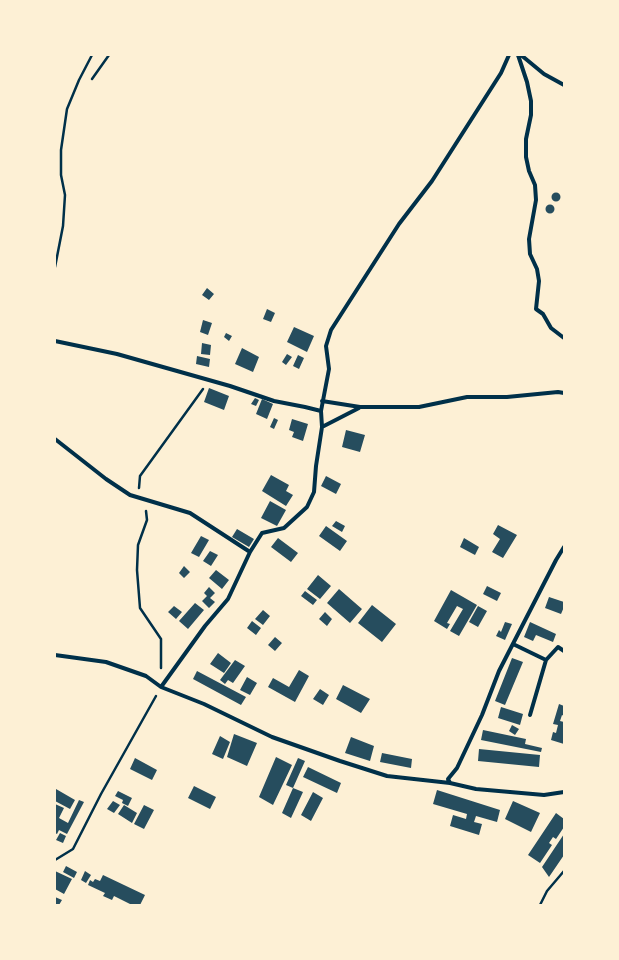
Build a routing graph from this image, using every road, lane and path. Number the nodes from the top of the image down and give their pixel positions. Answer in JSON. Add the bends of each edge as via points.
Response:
{"nodes":[{"id":1,"x":92,"y":55,"type":"edge"},
{"id":2,"x":109,"y":55,"type":"edge"},
{"id":3,"x":509,"y":55,"type":"edge"},
{"id":4,"x":519,"y":55,"type":"edge"},
{"id":5,"x":92,"y":79,"type":"dead end"},
{"id":6,"x":564,"y":85,"type":"edge"},
{"id":7,"x":55,"y":267,"type":"edge"},
{"id":8,"x":564,"y":338,"type":"edge"},
{"id":9,"x":55,"y":341,"type":"edge"},
{"id":10,"x":206,"y":379,"type":"junction"},
{"id":11,"x":564,"y":393,"type":"edge"},
{"id":12,"x":322,"y":401,"type":"junction"},
{"id":13,"x":360,"y":407,"type":"junction"},
{"id":14,"x":320,"y":411,"type":"junction"},
{"id":15,"x":322,"y":427,"type":"junction"},
{"id":16,"x":55,"y":440,"type":"edge"},
{"id":17,"x":142,"y":499,"type":"junction"},
{"id":18,"x":564,"y":547,"type":"edge"},
{"id":19,"x":250,"y":552,"type":"junction"},
{"id":20,"x":513,"y":644,"type":"junction"},
{"id":21,"x":564,"y":651,"type":"edge"},
{"id":22,"x":55,"y":655,"type":"edge"},
{"id":23,"x":546,"y":660,"type":"junction"},
{"id":24,"x":161,"y":687,"type":"junction"},
{"id":25,"x":530,"y":715,"type":"dead end"},
{"id":26,"x":450,"y":783,"type":"junction"},
{"id":27,"x":564,"y":792,"type":"edge"},
{"id":28,"x":55,"y":860,"type":"edge"},
{"id":29,"x":564,"y":871,"type":"edge"},
{"id":30,"x":540,"y":905,"type":"edge"}],
"edges":[{"from":1,"to":7,"type":"path","via":[[67,109],[61,150],[61,175],[65,195],[63,226]]},
{"from":2,"to":5,"type":"path"},
{"from":3,"to":12,"type":"street","via":[[501,73],[432,181],[399,224],[331,330],[326,346],[329,369]]},
{"from":4,"to":6,"type":"street"},
{"from":4,"to":8,"type":"street","via":[[531,100],[526,157],[535,185],[536,200],[529,239],[530,254],[537,269],[539,282],[536,309],[551,328]]},
{"from":9,"to":10,"type":"street","via":[[117,354]]},
{"from":10,"to":14,"type":"street","via":[[274,401]]},
{"from":10,"to":17,"type":"path","via":[[203,391],[140,476],[139,490]]},
{"from":11,"to":13,"type":"street","via":[[467,397],[419,407]]},
{"from":12,"to":13,"type":"street"},
{"from":12,"to":14,"type":"street"},
{"from":13,"to":15,"type":"street"},
{"from":14,"to":15,"type":"street"},
{"from":15,"to":19,"type":"street","via":[[314,492],[307,507],[284,528],[262,533]]},
{"from":16,"to":17,"type":"street","via":[[106,479],[130,495]]},
{"from":17,"to":19,"type":"street","via":[[190,513]]},
{"from":17,"to":24,"type":"path","via":[[147,520],[138,545],[140,608],[161,639]]},
{"from":18,"to":20,"type":"street"},
{"from":19,"to":24,"type":"street","via":[[228,599],[204,626]]},
{"from":20,"to":23,"type":"street"},
{"from":20,"to":26,"type":"street","via":[[457,768],[448,780]]},
{"from":21,"to":23,"type":"street","via":[[558,646]]},
{"from":22,"to":24,"type":"street","via":[[106,662],[146,676]]},
{"from":23,"to":25,"type":"street"},
{"from":24,"to":26,"type":"street","via":[[204,704],[272,737],[340,761],[387,776]]},
{"from":24,"to":28,"type":"path","via":[[73,849]]},
{"from":26,"to":27,"type":"street","via":[[476,789],[544,795]]},
{"from":29,"to":30,"type":"path","via":[[547,891]]}]}
